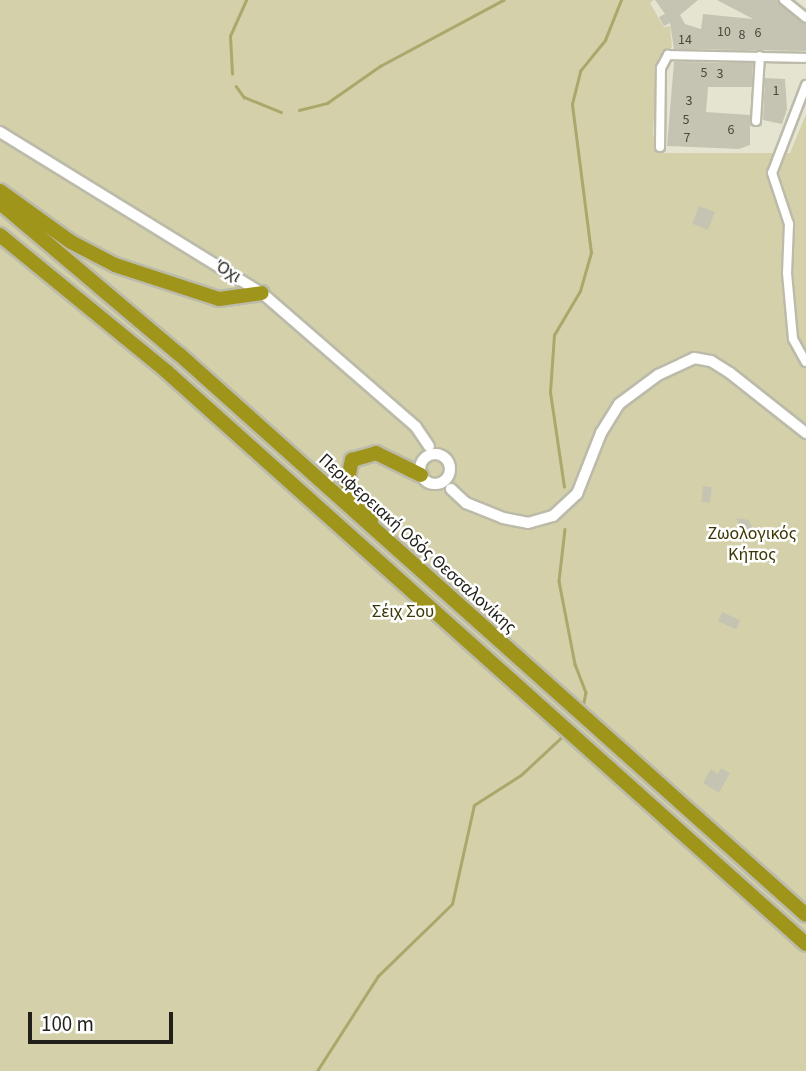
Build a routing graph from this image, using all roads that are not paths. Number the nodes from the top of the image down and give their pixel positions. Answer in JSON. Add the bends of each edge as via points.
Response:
{"nodes":[{"id":1,"x":784,"y":0,"type":"edge"},
{"id":2,"x":806,"y":18,"type":"edge"},
{"id":3,"x":760,"y":56,"type":"junction"},
{"id":4,"x":806,"y":58,"type":"edge"},
{"id":5,"x":806,"y":85,"type":"edge"},
{"id":6,"x":756,"y":121,"type":"dead end"},
{"id":7,"x":0,"y":132,"type":"edge"},
{"id":8,"x":660,"y":147,"type":"dead end"},
{"id":9,"x":0,"y":191,"type":"edge"},
{"id":10,"x":0,"y":203,"type":"edge"},
{"id":11,"x":0,"y":235,"type":"edge"},
{"id":12,"x":262,"y":293,"type":"junction"},
{"id":13,"x":806,"y":362,"type":"edge"},
{"id":14,"x":806,"y":433,"type":"edge"},
{"id":15,"x":428,"y":451,"type":"junction"},
{"id":16,"x":421,"y":475,"type":"junction"},
{"id":17,"x":449,"y":476,"type":"junction"},
{"id":18,"x":437,"y":484,"type":"junction"},
{"id":19,"x":451,"y":489,"type":"junction"},
{"id":20,"x":390,"y":548,"type":"junction"},
{"id":21,"x":806,"y":915,"type":"edge"},
{"id":22,"x":806,"y":944,"type":"edge"}],
"edges":[{"from":1,"to":2,"type":"street"},
{"from":3,"to":4,"type":"street"},
{"from":3,"to":6,"type":"street"},
{"from":3,"to":8,"type":"street","via":[[673,53],[661,65]]},
{"from":5,"to":13,"type":"street","via":[[772,173],[789,224],[787,273],[793,339]]},
{"from":7,"to":12,"type":"main road","name":"Όχι"},
{"from":9,"to":12,"type":"highway","via":[[71,242],[115,265],[219,299]]},
{"from":10,"to":20,"type":"highway","name":"Περιφερειακή Οδός Θεσσαλονίκης","via":[[188,363]]},
{"from":11,"to":22,"type":"highway","via":[[166,371]]},
{"from":12,"to":15,"type":"main road","name":"Όχι","via":[[416,427]]},
{"from":14,"to":19,"type":"main road","via":[[723,368],[694,358],[647,382],[618,404],[598,439],[577,494],[553,516],[528,523],[503,517],[466,503]]},
{"from":15,"to":16,"type":"main road"},
{"from":15,"to":17,"type":"main road","via":[[449,461]]},
{"from":16,"to":18,"type":"main road"},
{"from":16,"to":20,"type":"highway","via":[[376,453],[361,455],[348,466],[347,483],[354,498]]},
{"from":17,"to":18,"type":"main road"},
{"from":17,"to":19,"type":"main road"},
{"from":18,"to":19,"type":"main road"},
{"from":20,"to":21,"type":"highway","name":"Περιφερειακή Οδός Θεσσαλονίκης"}]}
